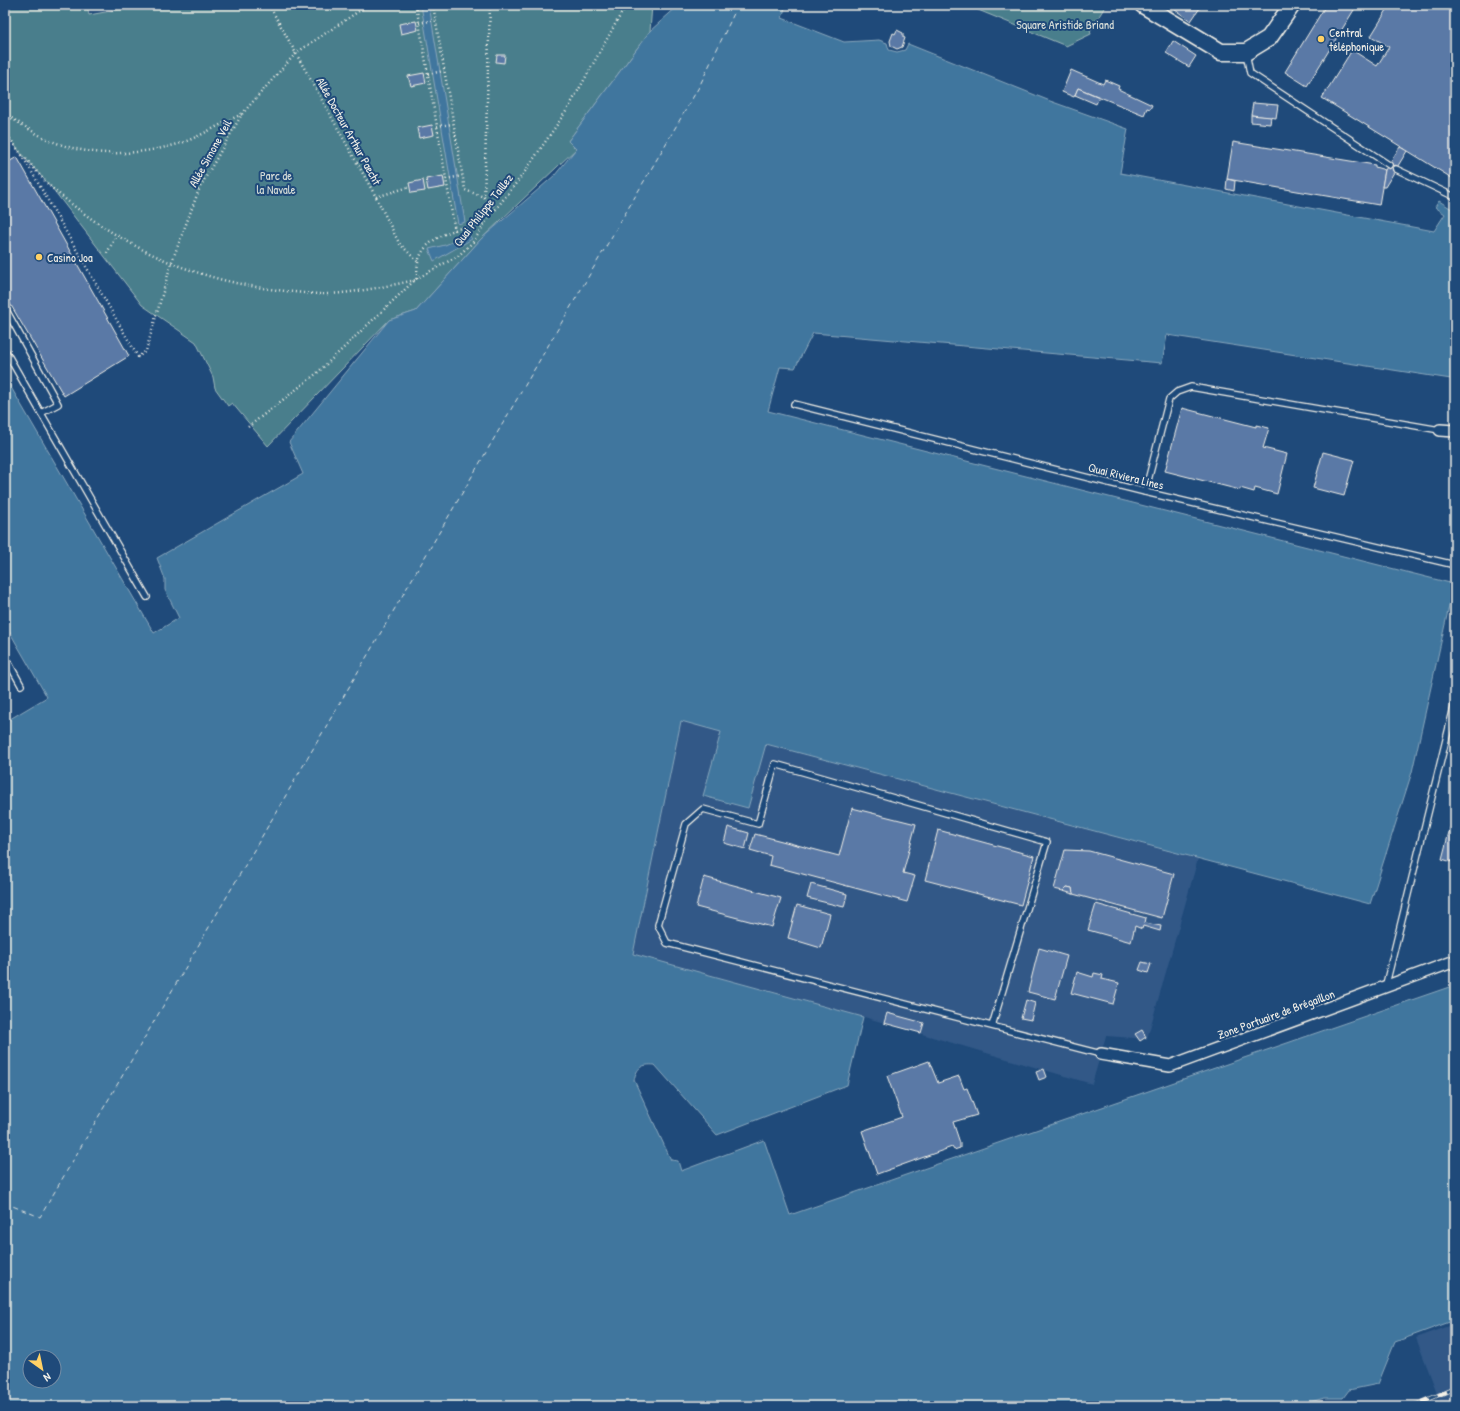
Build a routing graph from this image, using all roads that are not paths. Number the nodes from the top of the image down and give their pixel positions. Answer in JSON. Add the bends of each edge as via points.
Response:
{"nodes":[{"id":1,"x":1143,"y":5,"type":"edge"},
{"id":2,"x":1292,"y":5,"type":"edge"},
{"id":3,"x":1246,"y":52,"type":"junction"},
{"id":4,"x":1389,"y":165,"type":"dead end"},
{"id":5,"x":1396,"y":169,"type":"dead end"},
{"id":6,"x":1455,"y":197,"type":"edge"},
{"id":7,"x":5,"y":308,"type":"edge"},
{"id":8,"x":5,"y":350,"type":"edge"},
{"id":9,"x":794,"y":404,"type":"dead end"},
{"id":10,"x":41,"y":413,"type":"junction"},
{"id":11,"x":1440,"y":430,"type":"joint"},
{"id":12,"x":1455,"y":431,"type":"edge"},
{"id":13,"x":1145,"y":492,"type":"junction"},
{"id":14,"x":1455,"y":565,"type":"edge"},
{"id":15,"x":147,"y":597,"type":"dead end"},
{"id":16,"x":5,"y":656,"type":"edge"},
{"id":17,"x":21,"y":685,"type":"dead end"},
{"id":18,"x":1455,"y":703,"type":"edge"},
{"id":19,"x":1455,"y":961,"type":"edge"},
{"id":20,"x":1385,"y":988,"type":"junction"},
{"id":21,"x":992,"y":1026,"type":"junction"},
{"id":22,"x":1101,"y":1054,"type":"joint"}],
"edges":[{"from":1,"to":3,"type":"main road","via":[[1221,52]]},
{"from":2,"to":3,"type":"main road","via":[[1269,38]]},
{"from":3,"to":4,"type":"lane","via":[[1250,73]]},
{"from":5,"to":6,"type":"lane"},
{"from":7,"to":10,"type":"lane","via":[[58,404]]},
{"from":8,"to":10,"type":"lane"},
{"from":9,"to":13,"type":"lane","name":"Quai Riviera Lines"},
{"from":10,"to":15,"type":"lane"},
{"from":11,"to":12,"type":"street"},
{"from":11,"to":13,"type":"lane","via":[[1191,387],[1177,392],[1169,399]]},
{"from":13,"to":14,"type":"lane","name":"Quai Riviera Lines"},
{"from":16,"to":17,"type":"lane"},
{"from":18,"to":20,"type":"lane"},
{"from":19,"to":20,"type":"street","name":"Zone Portuaire de Brégaillon"},
{"from":20,"to":22,"type":"street","name":"Zone Portuaire de Brégaillon","via":[[1170,1066]]},
{"from":21,"to":21,"type":"lane","via":[[1047,842],[775,764],[758,824],[703,810],[686,824],[658,925],[668,943]]},
{"from":21,"to":22,"type":"lane"}]}
